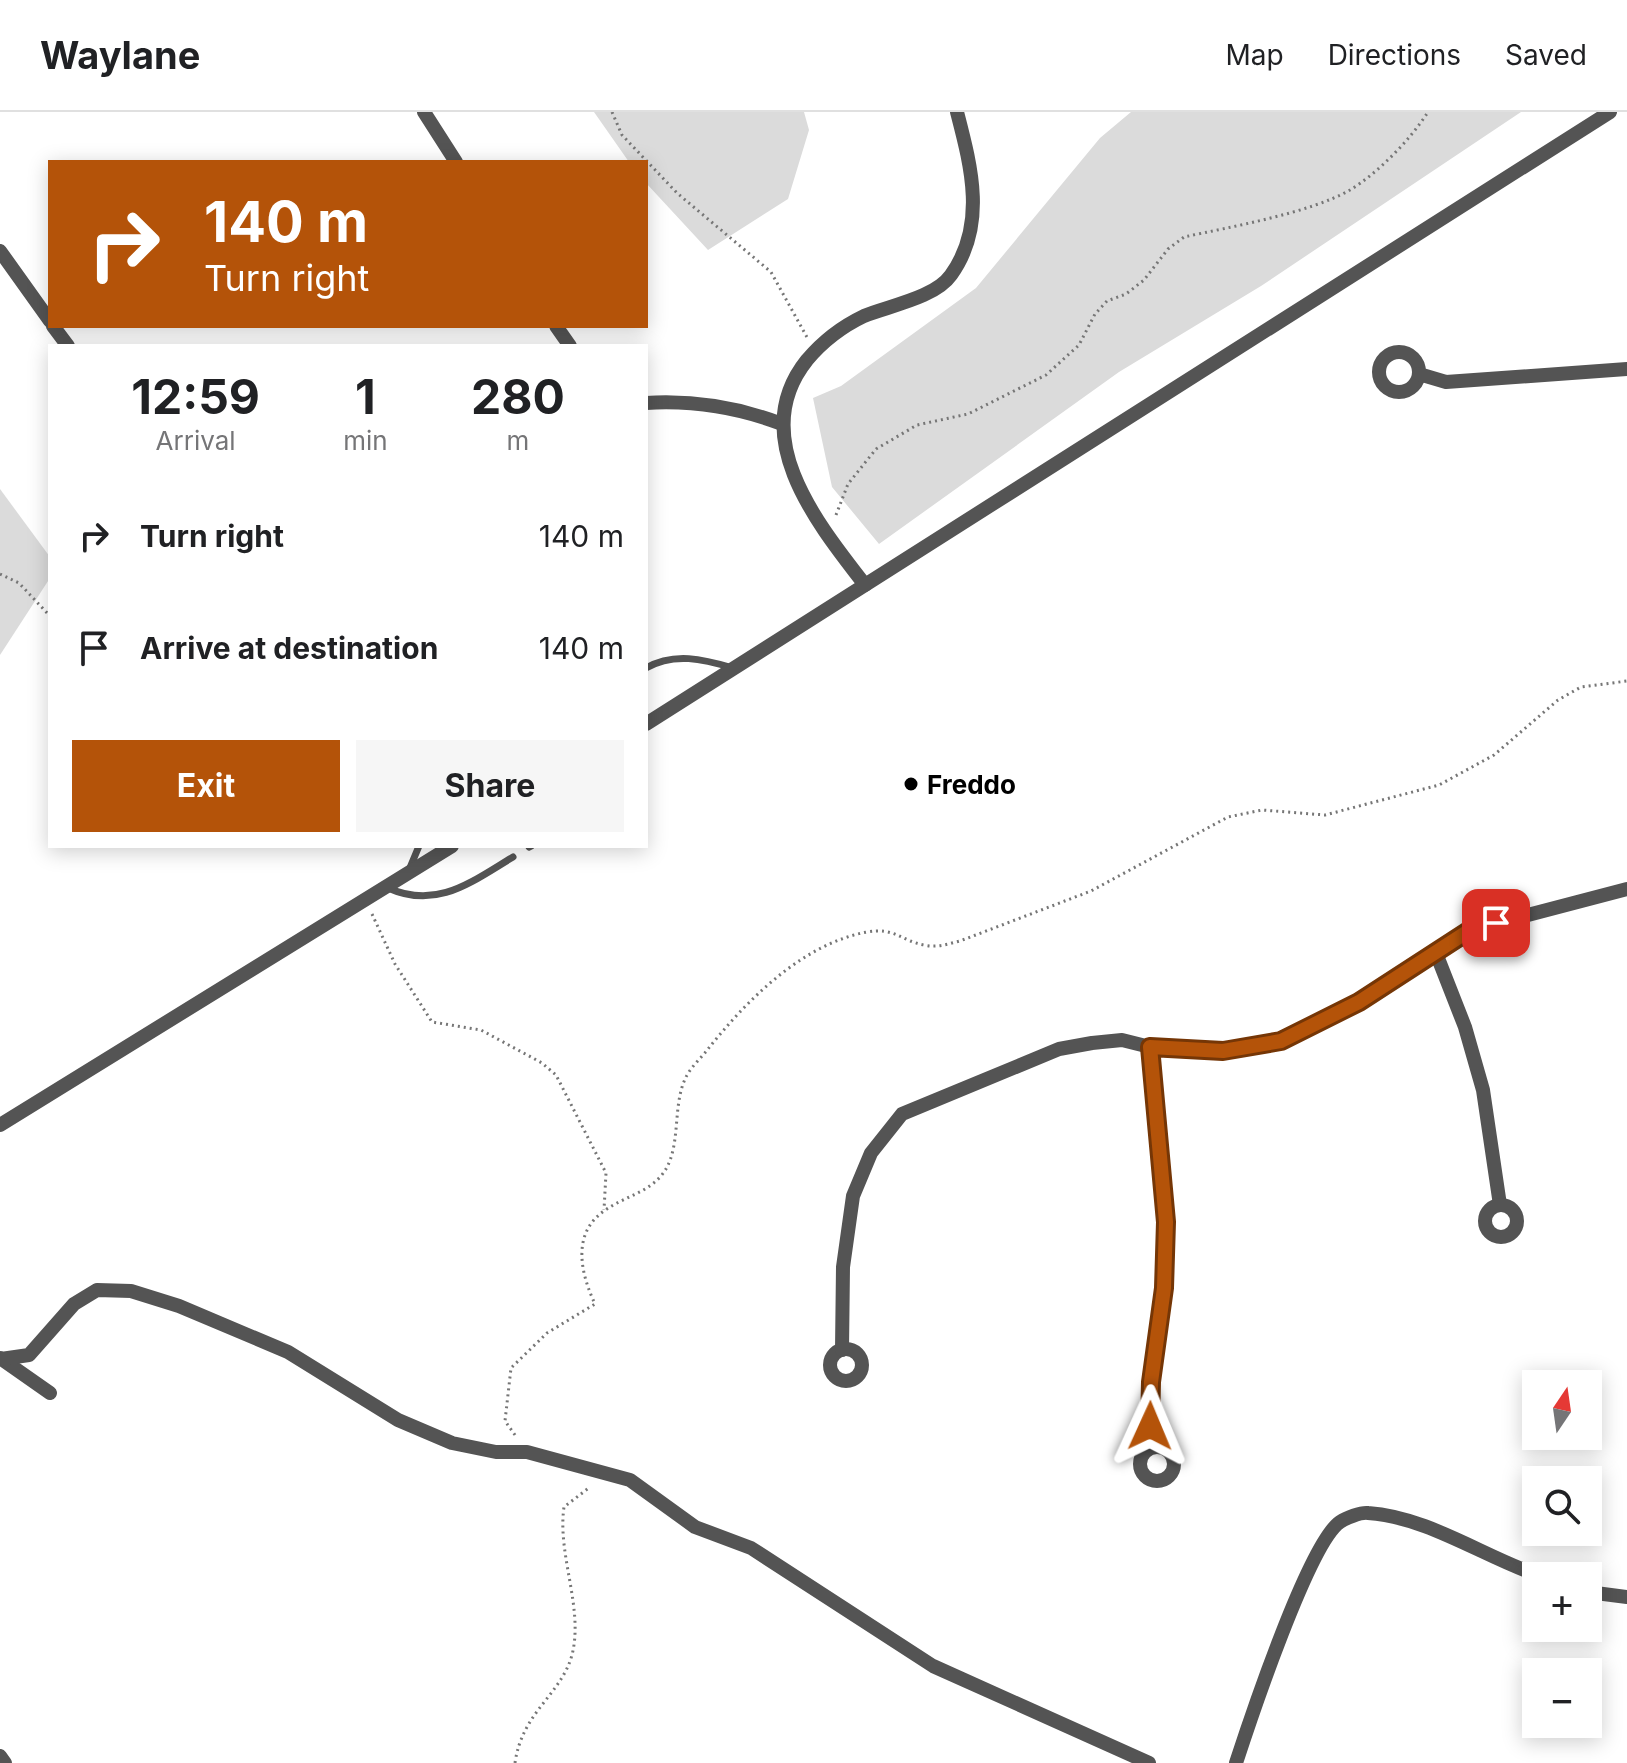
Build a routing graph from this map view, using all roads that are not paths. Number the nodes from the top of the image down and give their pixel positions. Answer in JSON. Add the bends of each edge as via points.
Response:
{"nodes":[{"id":1,"x":424,"y":112,"type":"edge"},
{"id":2,"x":957,"y":112,"type":"edge"},
{"id":3,"x":1610,"y":112,"type":"edge"},
{"id":4,"x":455,"y":160,"type":"edge"},
{"id":5,"x":0,"y":251,"type":"edge"},
{"id":6,"x":48,"y":318,"type":"edge"},
{"id":7,"x":1627,"y":369,"type":"edge"},
{"id":8,"x":1419,"y":374,"type":"dead end"},
{"id":9,"x":648,"y":403,"type":"edge"},
{"id":10,"x":782,"y":424,"type":"junction"},
{"id":11,"x":865,"y":585,"type":"junction"},
{"id":12,"x":648,"y":667,"type":"edge"},
{"id":13,"x":735,"y":669,"type":"junction"},
{"id":14,"x":648,"y":723,"type":"edge"},
{"id":15,"x":418,"y":848,"type":"edge"},
{"id":16,"x":449,"y":848,"type":"edge"},
{"id":17,"x":513,"y":857,"type":"dead end"},
{"id":18,"x":406,"y":875,"type":"junction"},
{"id":19,"x":386,"y":887,"type":"junction"},
{"id":20,"x":1627,"y":889,"type":"edge"},
{"id":21,"x":1436,"y":953,"type":"junction"},
{"id":22,"x":1150,"y":1047,"type":"junction"},
{"id":23,"x":0,"y":1125,"type":"edge"},
{"id":24,"x":1500,"y":1205,"type":"dead end"},
{"id":25,"x":842,"y":1350,"type":"dead end"},
{"id":26,"x":0,"y":1358,"type":"edge"},
{"id":27,"x":50,"y":1393,"type":"dead end"},
{"id":28,"x":1150,"y":1448,"type":"dead end"},
{"id":29,"x":1522,"y":1570,"type":"edge"},
{"id":30,"x":1602,"y":1594,"type":"edge"},
{"id":31,"x":1627,"y":1597,"type":"edge"},
{"id":32,"x":0,"y":1756,"type":"edge"},
{"id":33,"x":5,"y":1763,"type":"edge"},
{"id":34,"x":1149,"y":1763,"type":"edge"},
{"id":35,"x":1236,"y":1763,"type":"edge"}],
"edges":[{"from":1,"to":4,"type":"street"},
{"from":2,"to":10,"type":"street","via":[[974,179],[973,212],[950,277],[913,300],[863,317],[824,339],[792,379]]},
{"from":3,"to":11,"type":"street"},
{"from":5,"to":6,"type":"street"},
{"from":7,"to":8,"type":"street","via":[[1446,382]]},
{"from":9,"to":10,"type":"street","via":[[687,400],[748,411]]},
{"from":10,"to":11,"type":"street","via":[[798,486],[821,528]]},
{"from":11,"to":13,"type":"street"},
{"from":12,"to":13,"type":"lane","via":[[677,657]]},
{"from":13,"to":14,"type":"street"},
{"from":15,"to":18,"type":"lane"},
{"from":16,"to":18,"type":"street"},
{"from":17,"to":19,"type":"lane","via":[[443,896],[405,896]]},
{"from":18,"to":19,"type":"street"},
{"from":19,"to":23,"type":"street"},
{"from":20,"to":21,"type":"street","via":[[1470,930]]},
{"from":21,"to":22,"type":"street","via":[[1359,1002],[1281,1041],[1223,1051]]},
{"from":21,"to":24,"type":"street","via":[[1483,1090]]},
{"from":22,"to":25,"type":"street","via":[[1122,1040],[1059,1049],[902,1114],[871,1153],[853,1196],[843,1267]]},
{"from":22,"to":28,"type":"street","via":[[1166,1222]]},
{"from":26,"to":27,"type":"street"},
{"from":26,"to":34,"type":"street","via":[[29,1355],[74,1304],[97,1290],[131,1291],[179,1306],[288,1352],[398,1420],[452,1443],[527,1452],[630,1480],[695,1527],[751,1548],[933,1666]]},
{"from":29,"to":35,"type":"street","via":[[1416,1523],[1365,1512],[1338,1522],[1312,1564],[1258,1694]]},
{"from":30,"to":31,"type":"street"},
{"from":32,"to":33,"type":"street"}]}
